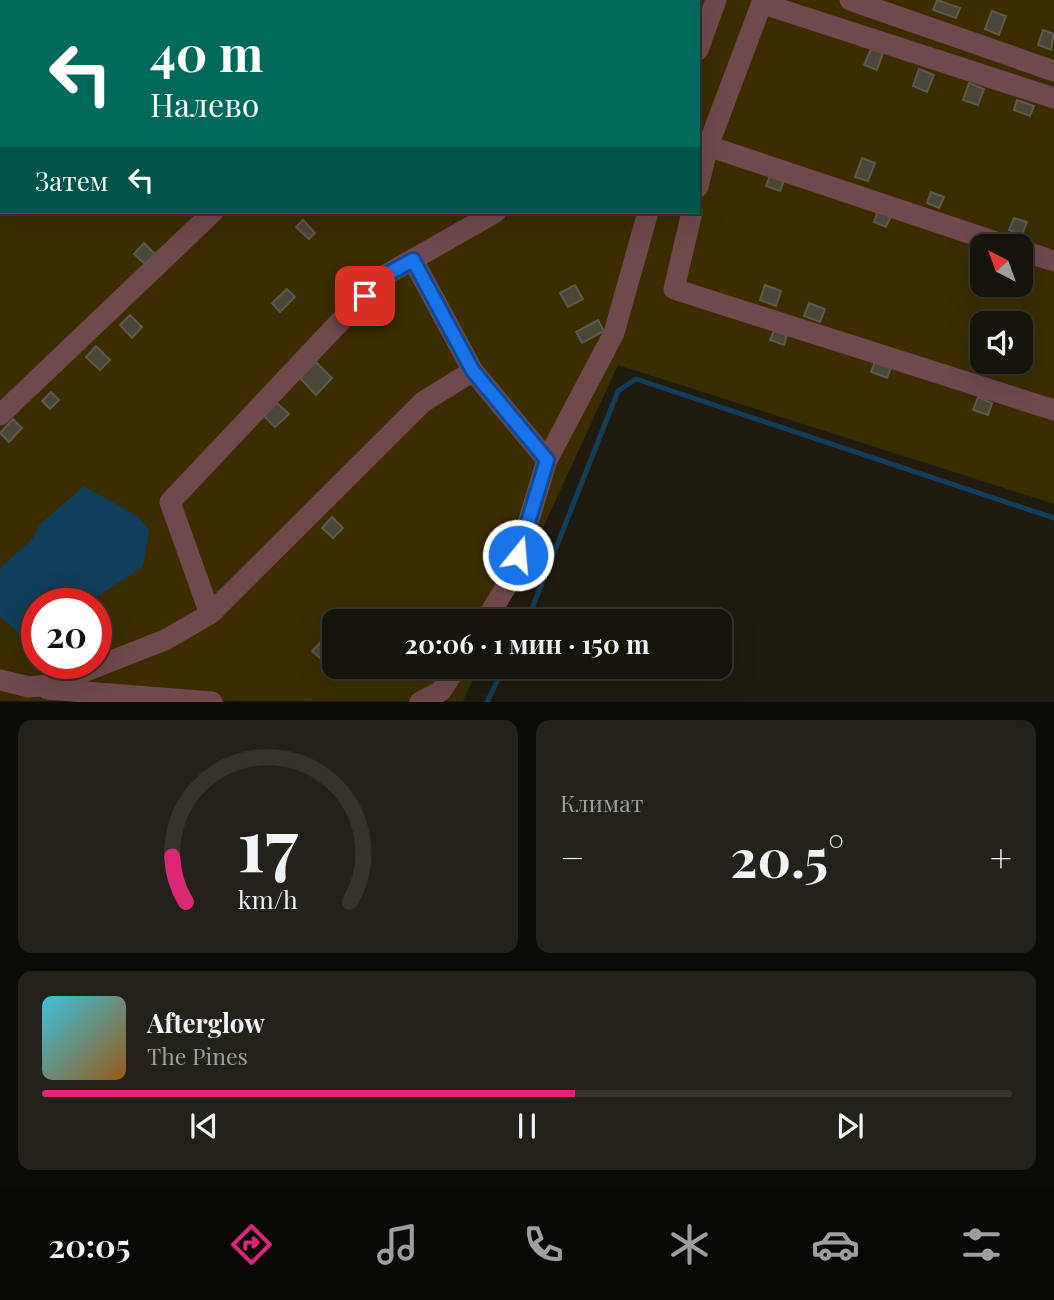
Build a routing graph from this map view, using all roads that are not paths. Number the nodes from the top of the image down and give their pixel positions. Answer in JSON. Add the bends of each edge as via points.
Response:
{"nodes":[{"id":1,"x":716,"y":0,"type":"edge"},
{"id":2,"x":763,"y":0,"type":"edge"},
{"id":3,"x":850,"y":0,"type":"edge"},
{"id":4,"x":700,"y":44,"type":"edge"},
{"id":5,"x":1054,"y":71,"type":"edge"},
{"id":6,"x":1054,"y":98,"type":"edge"},
{"id":7,"x":708,"y":146,"type":"junction"},
{"id":8,"x":700,"y":179,"type":"edge"},
{"id":9,"x":211,"y":214,"type":"edge"},
{"id":10,"x":493,"y":214,"type":"edge"},
{"id":11,"x":647,"y":214,"type":"edge"},
{"id":12,"x":692,"y":214,"type":"edge"},
{"id":13,"x":972,"y":234,"type":"edge"},
{"id":14,"x":1033,"y":254,"type":"edge"},
{"id":15,"x":413,"y":260,"type":"junction"},
{"id":16,"x":1054,"y":261,"type":"edge"},
{"id":17,"x":473,"y":371,"type":"junction"},
{"id":18,"x":1054,"y":410,"type":"edge"},
{"id":19,"x":0,"y":415,"type":"edge"},
{"id":20,"x":547,"y":460,"type":"junction"},
{"id":21,"x":492,"y":609,"type":"edge"},
{"id":22,"x":210,"y":614,"type":"junction"},
{"id":23,"x":449,"y":679,"type":"edge"},
{"id":24,"x":0,"y":680,"type":"edge"},
{"id":25,"x":29,"y":687,"type":"junction"},
{"id":26,"x":212,"y":702,"type":"edge"},
{"id":27,"x":420,"y":702,"type":"edge"}],
"edges":[{"from":1,"to":4,"type":"lane"},
{"from":2,"to":6,"type":"lane"},
{"from":2,"to":7,"type":"lane"},
{"from":3,"to":5,"type":"lane"},
{"from":7,"to":8,"type":"lane"},
{"from":7,"to":13,"type":"lane"},
{"from":9,"to":19,"type":"lane"},
{"from":10,"to":15,"type":"lane"},
{"from":11,"to":20,"type":"lane","via":[[614,333]]},
{"from":12,"to":18,"type":"lane","via":[[674,289]]},
{"from":14,"to":16,"type":"lane"},
{"from":15,"to":17,"type":"lane"},
{"from":15,"to":22,"type":"lane","via":[[382,277],[170,502]]},
{"from":17,"to":20,"type":"lane"},
{"from":17,"to":22,"type":"lane","via":[[423,402]]},
{"from":20,"to":21,"type":"lane","via":[[511,579]]},
{"from":22,"to":25,"type":"lane","via":[[165,640],[50,685]]},
{"from":23,"to":27,"type":"lane","via":[[441,691]]},
{"from":24,"to":25,"type":"lane"},
{"from":25,"to":26,"type":"lane"}]}
